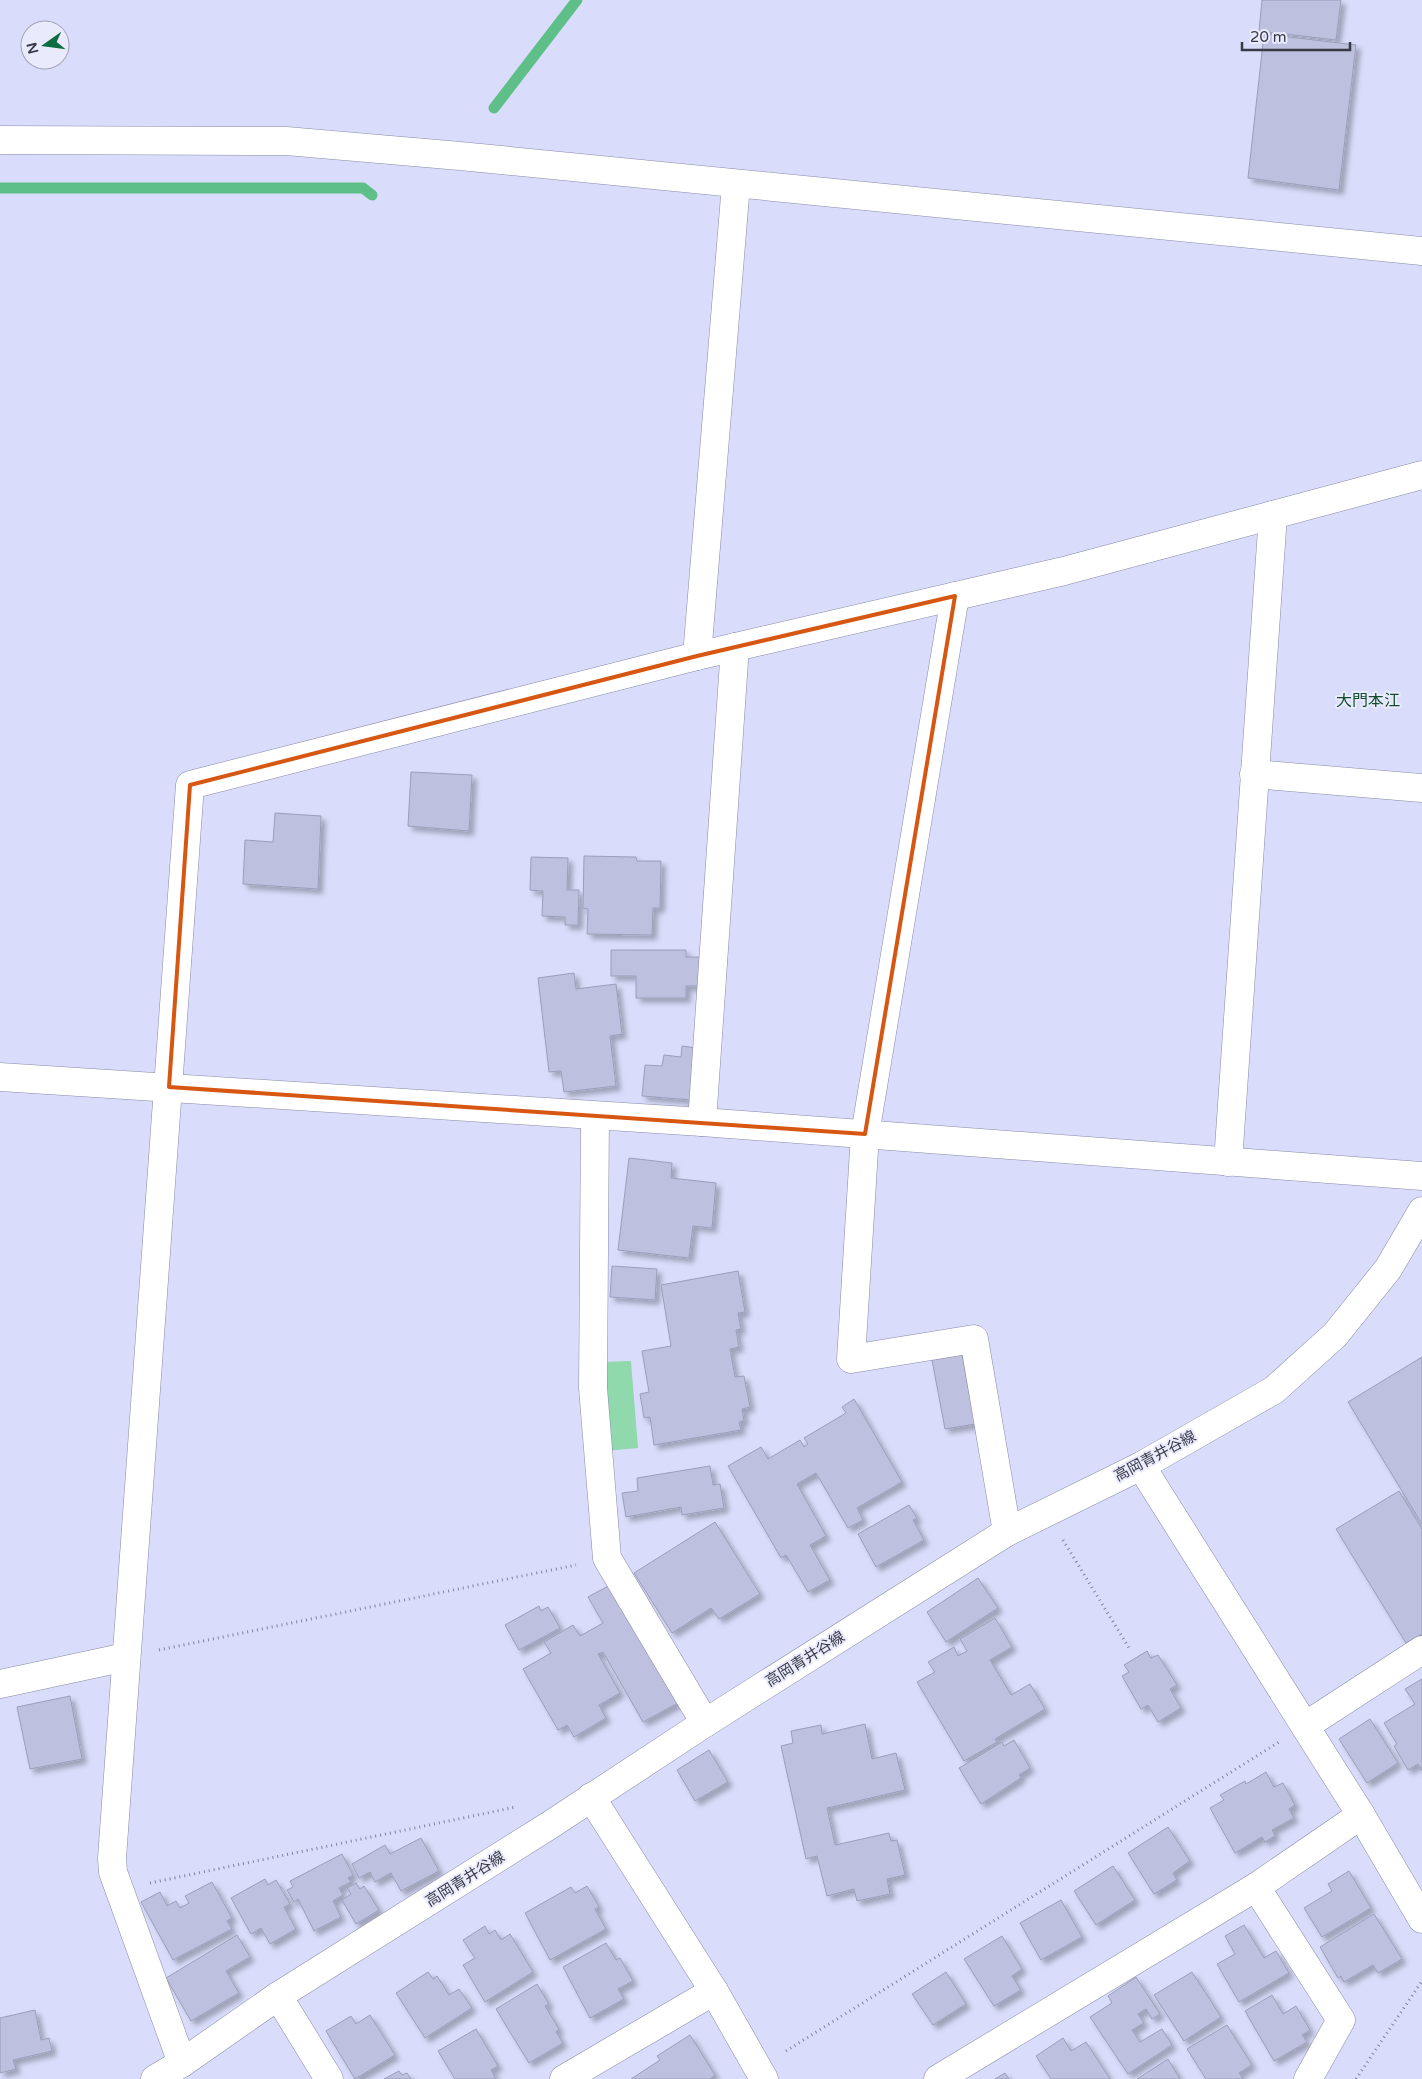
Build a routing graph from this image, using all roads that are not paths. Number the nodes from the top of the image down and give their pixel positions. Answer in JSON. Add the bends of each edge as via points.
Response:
{"nodes":[{"id":1,"x":0,"y":140,"type":"edge"},
{"id":2,"x":736,"y":184,"type":"junction"},
{"id":3,"x":1422,"y":251,"type":"edge"},
{"id":4,"x":1422,"y":475,"type":"edge"},
{"id":5,"x":1273,"y":515,"type":"junction"},
{"id":6,"x":955,"y":596,"type":"junction"},
{"id":7,"x":736,"y":647,"type":"junction"},
{"id":8,"x":697,"y":656,"type":"junction"},
{"id":9,"x":1254,"y":774,"type":"junction"},
{"id":10,"x":1422,"y":788,"type":"edge"},
{"id":11,"x":0,"y":1077,"type":"edge"},
{"id":12,"x":169,"y":1087,"type":"junction"},
{"id":13,"x":595,"y":1116,"type":"junction"},
{"id":14,"x":702,"y":1122,"type":"junction"},
{"id":15,"x":865,"y":1134,"type":"junction"},
{"id":16,"x":1228,"y":1162,"type":"junction"},
{"id":17,"x":1422,"y":1176,"type":"edge"},
{"id":18,"x":1422,"y":1211,"type":"edge"},
{"id":19,"x":1141,"y":1466,"type":"junction"},
{"id":20,"x":1006,"y":1532,"type":"junction"},
{"id":21,"x":1422,"y":1650,"type":"edge"},
{"id":22,"x":126,"y":1657,"type":"junction"},
{"id":23,"x":0,"y":1684,"type":"edge"},
{"id":24,"x":705,"y":1723,"type":"junction"},
{"id":25,"x":1304,"y":1726,"type":"junction"},
{"id":26,"x":591,"y":1797,"type":"junction"},
{"id":27,"x":1361,"y":1815,"type":"junction"},
{"id":28,"x":1256,"y":1887,"type":"junction"},
{"id":29,"x":1422,"y":1919,"type":"edge"},
{"id":30,"x":714,"y":1991,"type":"junction"},
{"id":31,"x":278,"y":1996,"type":"junction"},
{"id":32,"x":173,"y":2072,"type":"edge"},
{"id":33,"x":761,"y":2074,"type":"edge"},
{"id":34,"x":329,"y":2079,"type":"edge"},
{"id":35,"x":564,"y":2079,"type":"edge"},
{"id":36,"x":938,"y":2079,"type":"edge"},
{"id":37,"x":1308,"y":2079,"type":"edge"}],
"edges":[{"from":1,"to":2,"type":"street","via":[[286,141]]},
{"from":2,"to":3,"type":"street"},
{"from":2,"to":8,"type":"street"},
{"from":4,"to":5,"type":"street"},
{"from":5,"to":6,"type":"street","via":[[1064,571]]},
{"from":5,"to":9,"type":"street"},
{"from":6,"to":7,"type":"street"},
{"from":6,"to":15,"type":"street"},
{"from":7,"to":8,"type":"street"},
{"from":7,"to":14,"type":"street"},
{"from":8,"to":12,"type":"street","via":[[190,786]]},
{"from":9,"to":10,"type":"street"},
{"from":9,"to":16,"type":"street"},
{"from":11,"to":12,"type":"street"},
{"from":12,"to":13,"type":"street"},
{"from":12,"to":22,"type":"street"},
{"from":13,"to":14,"type":"street"},
{"from":13,"to":24,"type":"street","via":[[593,1388],[607,1558]]},
{"from":14,"to":15,"type":"street"},
{"from":15,"to":16,"type":"street"},
{"from":15,"to":20,"type":"street","via":[[851,1359],[974,1339]]},
{"from":16,"to":17,"type":"street"},
{"from":18,"to":19,"type":"street","name":"高岡青井谷線","via":[[1388,1269],[1335,1335],[1274,1390]]},
{"from":19,"to":20,"type":"street","name":"高岡青井谷線"},
{"from":19,"to":25,"type":"street"},
{"from":20,"to":24,"type":"street","name":"高岡青井谷線"},
{"from":21,"to":25,"type":"street"},
{"from":22,"to":23,"type":"street"},
{"from":22,"to":32,"type":"street","via":[[113,1872]]},
{"from":24,"to":26,"type":"street","name":"高岡青井谷線"},
{"from":25,"to":27,"type":"street"},
{"from":26,"to":30,"type":"street"},
{"from":26,"to":31,"type":"street","name":"高岡青井谷線"},
{"from":27,"to":28,"type":"street"},
{"from":27,"to":29,"type":"street"},
{"from":28,"to":36,"type":"street"},
{"from":28,"to":37,"type":"street","via":[[1341,2020]]},
{"from":30,"to":33,"type":"street"},
{"from":30,"to":35,"type":"street"},
{"from":31,"to":32,"type":"street","name":"高岡青井谷線"},
{"from":31,"to":34,"type":"street"}]}
